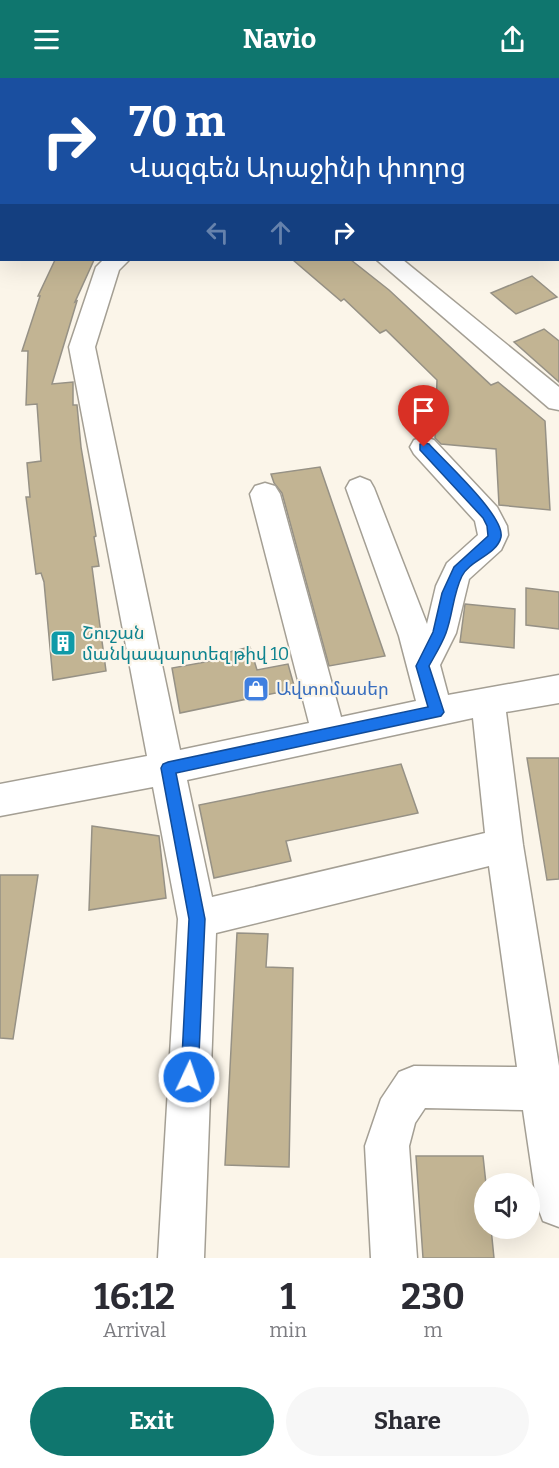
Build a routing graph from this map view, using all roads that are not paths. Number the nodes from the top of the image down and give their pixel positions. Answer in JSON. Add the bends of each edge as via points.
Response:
{"nodes":[{"id":1,"x":116,"y":261,"type":"edge"},
{"id":2,"x":390,"y":261,"type":"edge"},
{"id":3,"x":559,"y":401,"type":"edge"},
{"id":4,"x":424,"y":447,"type":"dead end"},
{"id":5,"x":360,"y":488,"type":"dead end"},
{"id":6,"x":265,"y":494,"type":"dead end"},
{"id":7,"x":422,"y":666,"type":"junction"},
{"id":8,"x":559,"y":689,"type":"edge"},
{"id":9,"x":488,"y":700,"type":"junction"},
{"id":10,"x":436,"y":712,"type":"junction"},
{"id":11,"x":329,"y":734,"type":"junction"},
{"id":12,"x":168,"y":768,"type":"junction"},
{"id":13,"x":0,"y":800,"type":"edge"},
{"id":14,"x":505,"y":845,"type":"junction"},
{"id":15,"x":197,"y":919,"type":"junction"},
{"id":16,"x":551,"y":1088,"type":"edge"},
{"id":17,"x":559,"y":1205,"type":"edge"},
{"id":18,"x":181,"y":1258,"type":"edge"},
{"id":19,"x":394,"y":1258,"type":"edge"}],
"edges":[{"from":1,"to":12,"type":"street","via":[[108,267],[82,347]]},
{"from":2,"to":3,"type":"street"},
{"from":4,"to":7,"type":"street","via":[[487,515],[494,526],[494,537],[458,570],[448,593],[440,633]]},
{"from":5,"to":7,"type":"street","via":[[415,636]]},
{"from":6,"to":11,"type":"street"},
{"from":7,"to":10,"type":"street"},
{"from":8,"to":9,"type":"street"},
{"from":9,"to":10,"type":"street"},
{"from":9,"to":14,"type":"street"},
{"from":10,"to":11,"type":"street"},
{"from":11,"to":12,"type":"street"},
{"from":12,"to":13,"type":"street"},
{"from":12,"to":15,"type":"street"},
{"from":14,"to":15,"type":"street"},
{"from":14,"to":16,"type":"street"},
{"from":15,"to":18,"type":"street"},
{"from":16,"to":17,"type":"street"},
{"from":16,"to":19,"type":"street","via":[[414,1087],[396,1114],[387,1146]]}]}
